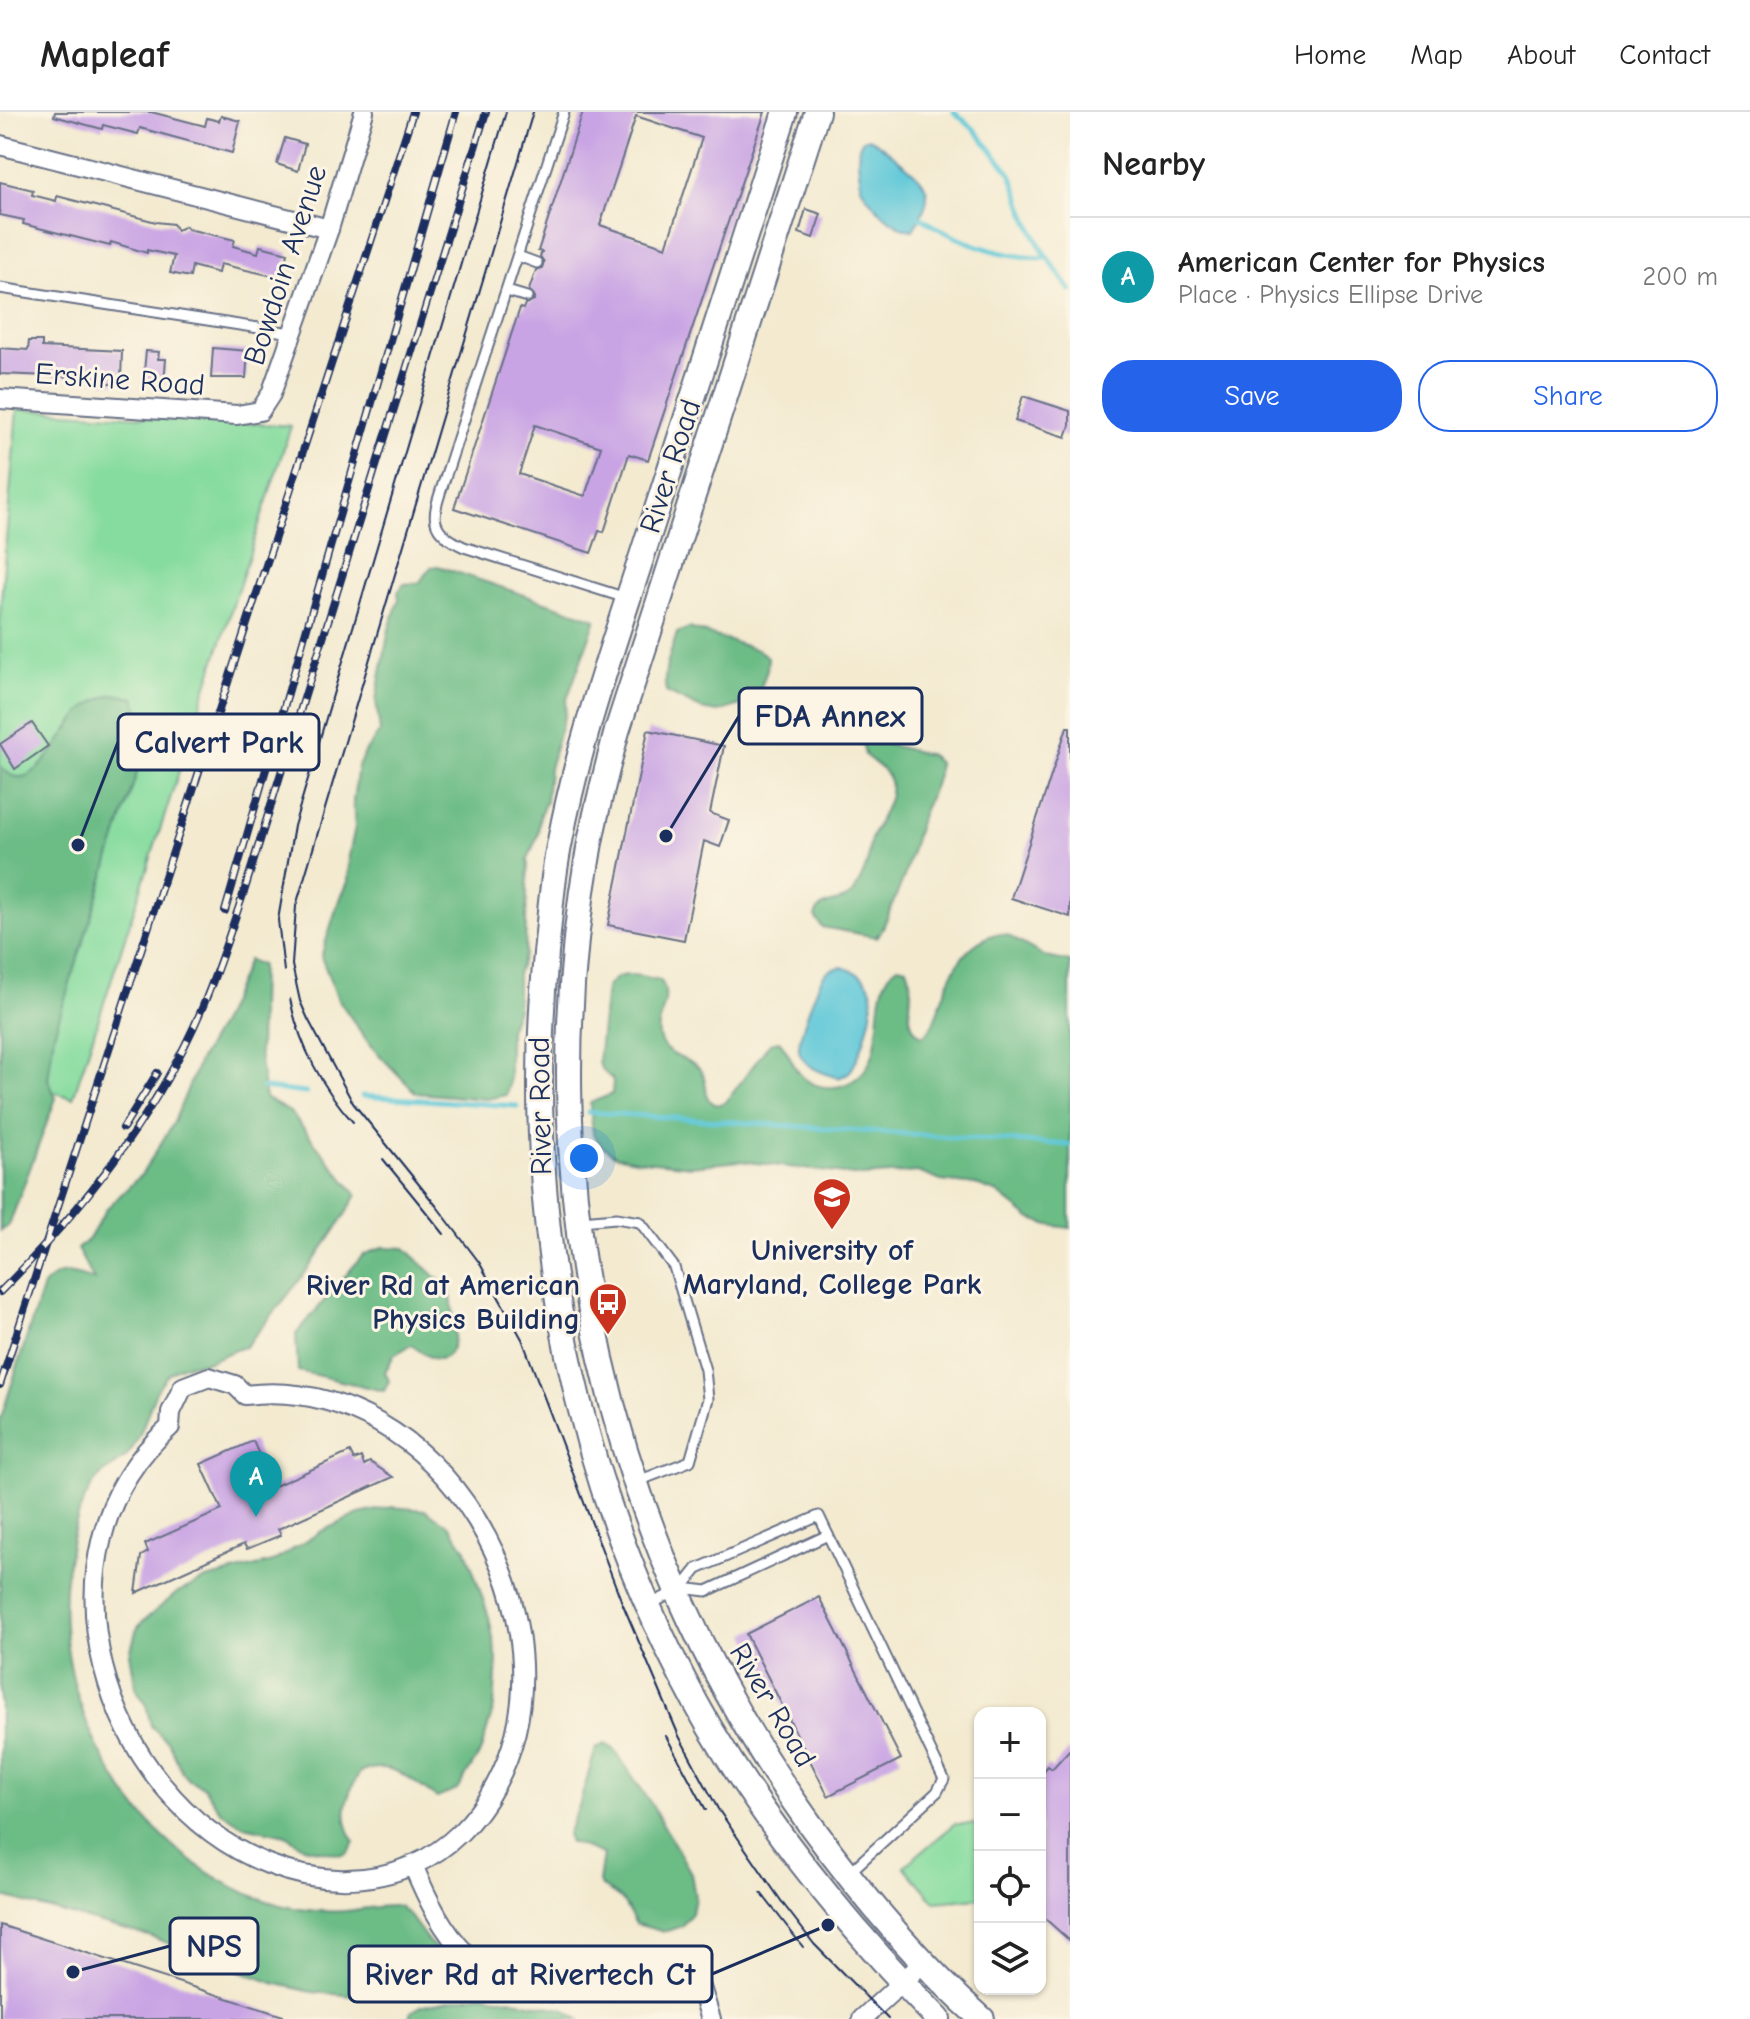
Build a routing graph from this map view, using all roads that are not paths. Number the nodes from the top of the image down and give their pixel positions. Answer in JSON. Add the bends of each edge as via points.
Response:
{"nodes":[{"id":1,"x":364,"y":112,"type":"edge"},
{"id":2,"x":564,"y":112,"type":"edge"},
{"id":3,"x":785,"y":112,"type":"edge"},
{"id":4,"x":817,"y":112,"type":"edge"},
{"id":5,"x":0,"y":145,"type":"edge"},
{"id":6,"x":329,"y":229,"type":"junction"},
{"id":7,"x":518,"y":256,"type":"junction"},
{"id":8,"x":537,"y":263,"type":"dead end"},
{"id":9,"x":0,"y":288,"type":"edge"},
{"id":10,"x":507,"y":291,"type":"junction"},
{"id":11,"x":527,"y":297,"type":"dead end"},
{"id":12,"x":291,"y":333,"type":"junction"},
{"id":13,"x":0,"y":399,"type":"edge"},
{"id":14,"x":237,"y":415,"type":"joint"},
{"id":15,"x":629,"y":599,"type":"junction"},
{"id":16,"x":576,"y":1221,"type":"junction"},
{"id":17,"x":635,"y":1483,"type":"junction"},
{"id":18,"x":828,"y":1535,"type":"junction"},
{"id":19,"x":679,"y":1590,"type":"junction"},
{"id":20,"x":649,"y":1604,"type":"junction"},
{"id":21,"x":413,"y":1865,"type":"junction"},
{"id":22,"x":847,"y":1875,"type":"junction"},
{"id":23,"x":924,"y":1962,"type":"junction"},
{"id":24,"x":902,"y":1982,"type":"junction"},
{"id":25,"x":711,"y":2019,"type":"edge"},
{"id":26,"x":862,"y":2019,"type":"edge"},
{"id":27,"x":938,"y":2019,"type":"edge"},
{"id":28,"x":982,"y":2019,"type":"edge"}],
"edges":[{"from":1,"to":6,"type":"street","name":"Bowdoin Avenue"},
{"from":2,"to":7,"type":"lane"},
{"from":3,"to":15,"type":"street","name":"River Road"},
{"from":4,"to":16,"type":"street","name":"River Road","via":[[617,731],[589,846],[575,948],[570,1051]]},
{"from":5,"to":6,"type":"street"},
{"from":6,"to":12,"type":"street","name":"Bowdoin Avenue"},
{"from":7,"to":8,"type":"lane"},
{"from":7,"to":10,"type":"lane"},
{"from":9,"to":12,"type":"lane"},
{"from":10,"to":11,"type":"lane"},
{"from":10,"to":15,"type":"lane","via":[[434,523],[440,533],[464,547]]},
{"from":12,"to":14,"type":"street","name":"Bowdoin Avenue","via":[[267,403],[260,411]]},
{"from":13,"to":14,"type":"street","name":"Erskine Road"},
{"from":15,"to":20,"type":"street","name":"River Road","via":[[585,734],[560,841],[543,988],[539,1127],[560,1322],[604,1489]]},
{"from":16,"to":17,"type":"street","name":"River Road","via":[[599,1354]]},
{"from":16,"to":17,"type":"lane","via":[[640,1222],[674,1267],[705,1370],[708,1399],[690,1461]]},
{"from":17,"to":19,"type":"street","name":"River Road"},
{"from":18,"to":19,"type":"lane","via":[[707,1591]]},
{"from":18,"to":19,"type":"lane","via":[[819,1516],[697,1569]]},
{"from":18,"to":22,"type":"lane","via":[[944,1779],[937,1792]]},
{"from":19,"to":20,"type":"lane"},
{"from":19,"to":22,"type":"street","name":"River Road","via":[[700,1643],[762,1755]]},
{"from":20,"to":24,"type":"street","name":"River Road","via":[[708,1724],[746,1786],[828,1899]]},
{"from":21,"to":21,"type":"street","via":[[444,1847],[478,1813],[515,1736],[521,1691],[519,1642],[509,1593],[479,1523],[450,1483],[412,1446],[343,1406],[310,1396],[245,1395],[235,1385],[209,1377],[183,1387],[170,1427],[125,1478],[101,1537],[96,1626],[116,1706],[138,1751],[164,1787],[200,1823],[245,1854],[290,1872],[337,1880],[370,1878]]},
{"from":21,"to":25,"type":"street","via":[[449,1936],[503,1979],[560,1993],[699,1981]]},
{"from":22,"to":23,"type":"street","name":"River Road"},
{"from":23,"to":24,"type":"street"},
{"from":23,"to":28,"type":"street","name":"River Road"},
{"from":24,"to":26,"type":"street"},
{"from":24,"to":27,"type":"street","name":"River Road"}]}
